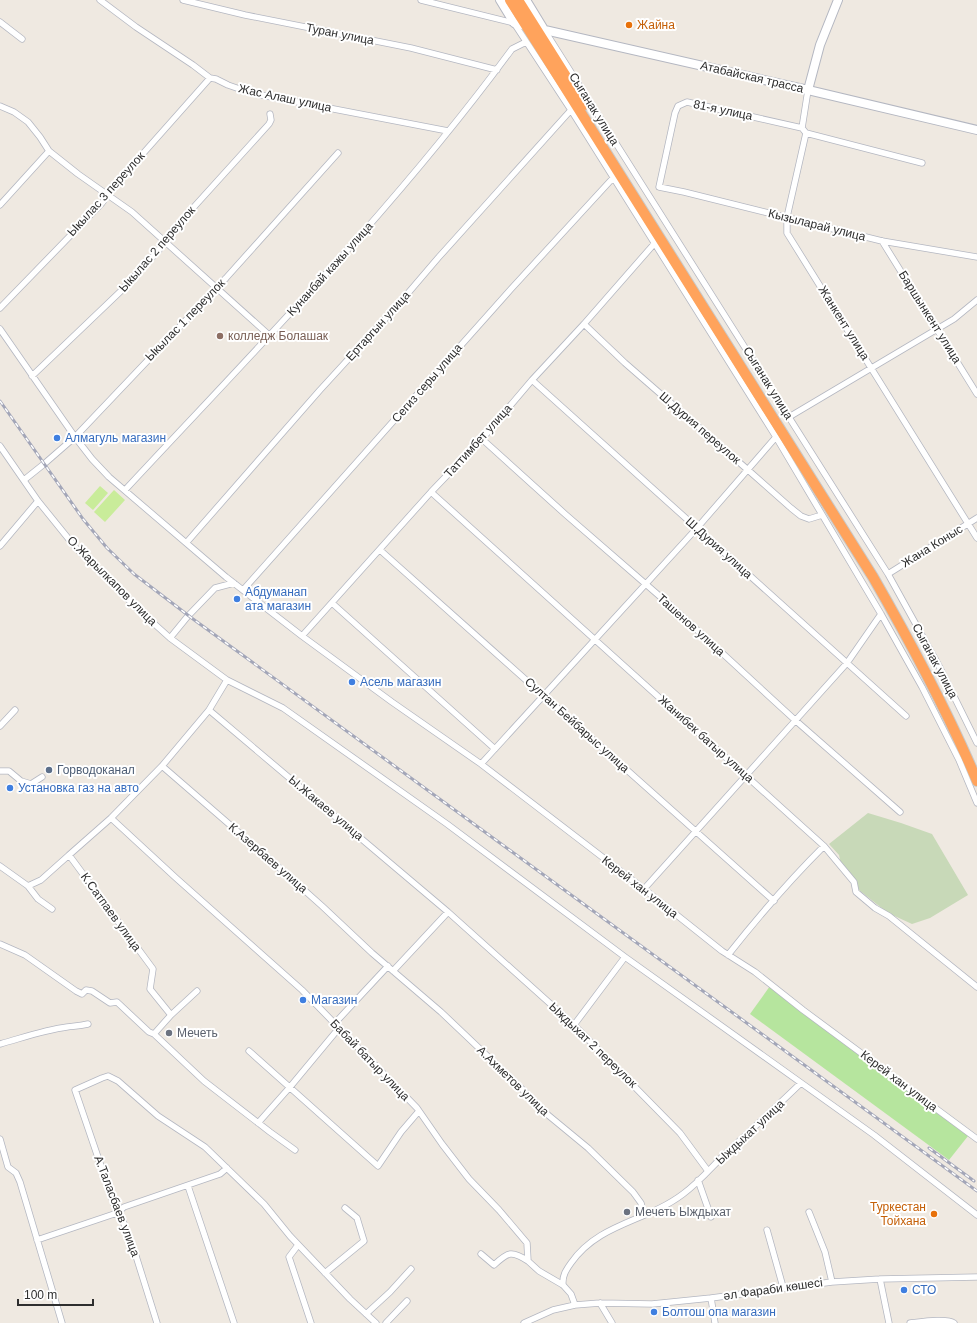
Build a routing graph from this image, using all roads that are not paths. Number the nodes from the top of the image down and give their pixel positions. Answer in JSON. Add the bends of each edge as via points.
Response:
{"nodes":[{"id":1,"x":100,"y":0,"type":"edge"},
{"id":2,"x":183,"y":0,"type":"edge"},
{"id":3,"x":421,"y":0,"type":"edge"},
{"id":4,"x":500,"y":0,"type":"edge"},
{"id":5,"x":510,"y":0,"type":"edge"},
{"id":6,"x":518,"y":0,"type":"edge"},
{"id":7,"x":526,"y":0,"type":"edge"},
{"id":8,"x":838,"y":0,"type":"edge"},
{"id":9,"x":0,"y":22,"type":"edge"},
{"id":10,"x":514,"y":23,"type":"junction"},
{"id":11,"x":536,"y":29,"type":"junction"},
{"id":12,"x":22,"y":39,"type":"dead end"},
{"id":13,"x":526,"y":42,"type":"junction"},
{"id":14,"x":497,"y":70,"type":"junction"},
{"id":15,"x":210,"y":78,"type":"junction"},
{"id":16,"x":808,"y":90,"type":"junction"},
{"id":17,"x":0,"y":106,"type":"edge"},
{"id":18,"x":571,"y":110,"type":"junction"},
{"id":19,"x":270,"y":114,"type":"dead end"},
{"id":20,"x":802,"y":128,"type":"junction"},
{"id":21,"x":977,"y":130,"type":"edge"},
{"id":22,"x":448,"y":132,"type":"junction"},
{"id":23,"x":806,"y":133,"type":"junction"},
{"id":24,"x":49,"y":151,"type":"junction"},
{"id":25,"x":338,"y":153,"type":"dead end"},
{"id":26,"x":922,"y":163,"type":"dead end"},
{"id":27,"x":613,"y":178,"type":"junction"},
{"id":28,"x":659,"y":187,"type":"joint"},
{"id":29,"x":108,"y":194,"type":"junction"},
{"id":30,"x":0,"y":205,"type":"edge"},
{"id":31,"x":787,"y":217,"type":"junction"},
{"id":32,"x":164,"y":240,"type":"junction"},
{"id":33,"x":882,"y":241,"type":"junction"},
{"id":34,"x":654,"y":244,"type":"junction"},
{"id":35,"x":977,"y":258,"type":"edge"},
{"id":36,"x":216,"y":287,"type":"junction"},
{"id":37,"x":977,"y":300,"type":"edge"},
{"id":38,"x":0,"y":308,"type":"edge"},
{"id":39,"x":584,"y":324,"type":"junction"},
{"id":40,"x":0,"y":329,"type":"edge"},
{"id":41,"x":937,"y":329,"type":"junction"},
{"id":42,"x":269,"y":335,"type":"junction"},
{"id":43,"x":872,"y":368,"type":"junction"},
{"id":44,"x":32,"y":376,"type":"junction"},
{"id":45,"x":532,"y":380,"type":"junction"},
{"id":46,"x":977,"y":394,"type":"edge"},
{"id":47,"x":789,"y":417,"type":"junction"},
{"id":48,"x":75,"y":437,"type":"junction"},
{"id":49,"x":776,"y":437,"type":"junction"},
{"id":50,"x":482,"y":438,"type":"junction"},
{"id":51,"x":0,"y":446,"type":"edge"},
{"id":52,"x":748,"y":470,"type":"junction"},
{"id":53,"x":24,"y":480,"type":"junction"},
{"id":54,"x":125,"y":490,"type":"junction"},
{"id":55,"x":431,"y":492,"type":"junction"},
{"id":56,"x":38,"y":501,"type":"junction"},
{"id":57,"x":822,"y":515,"type":"junction"},
{"id":58,"x":977,"y":518,"type":"edge"},
{"id":59,"x":968,"y":523,"type":"junction"},
{"id":60,"x":697,"y":528,"type":"junction"},
{"id":61,"x":977,"y":538,"type":"edge"},
{"id":62,"x":187,"y":542,"type":"junction"},
{"id":63,"x":0,"y":546,"type":"edge"},
{"id":64,"x":380,"y":550,"type":"junction"},
{"id":65,"x":888,"y":574,"type":"junction"},
{"id":66,"x":234,"y":583,"type":"junction"},
{"id":67,"x":646,"y":584,"type":"junction"},
{"id":68,"x":243,"y":590,"type":"junction"},
{"id":69,"x":332,"y":603,"type":"junction"},
{"id":70,"x":881,"y":614,"type":"junction"},
{"id":71,"x":302,"y":636,"type":"junction"},
{"id":72,"x":170,"y":638,"type":"junction"},
{"id":73,"x":596,"y":639,"type":"junction"},
{"id":74,"x":847,"y":663,"type":"junction"},
{"id":75,"x":227,"y":680,"type":"junction"},
{"id":76,"x":544,"y":696,"type":"junction"},
{"id":77,"x":15,"y":710,"type":"dead end"},
{"id":78,"x":209,"y":710,"type":"junction"},
{"id":79,"x":906,"y":716,"type":"dead end"},
{"id":80,"x":795,"y":720,"type":"junction"},
{"id":81,"x":0,"y":726,"type":"edge"},
{"id":82,"x":977,"y":743,"type":"edge"},
{"id":83,"x":495,"y":749,"type":"junction"},
{"id":84,"x":481,"y":764,"type":"junction"},
{"id":85,"x":162,"y":766,"type":"junction"},
{"id":86,"x":977,"y":766,"type":"edge"},
{"id":87,"x":0,"y":771,"type":"edge"},
{"id":88,"x":746,"y":775,"type":"junction"},
{"id":89,"x":42,"y":777,"type":"dead end"},
{"id":90,"x":977,"y":781,"type":"edge"},
{"id":91,"x":977,"y":803,"type":"edge"},
{"id":92,"x":900,"y":812,"type":"dead end"},
{"id":93,"x":111,"y":818,"type":"junction"},
{"id":94,"x":695,"y":831,"type":"junction"},
{"id":95,"x":824,"y":846,"type":"junction"},
{"id":96,"x":69,"y":854,"type":"junction"},
{"id":97,"x":0,"y":866,"type":"edge"},
{"id":98,"x":28,"y":886,"type":"junction"},
{"id":99,"x":644,"y":889,"type":"junction"},
{"id":100,"x":774,"y":901,"type":"junction"},
{"id":101,"x":52,"y":909,"type":"dead end"},
{"id":102,"x":448,"y":912,"type":"junction"},
{"id":103,"x":468,"y":931,"type":"joint"},
{"id":104,"x":0,"y":944,"type":"edge"},
{"id":105,"x":372,"y":953,"type":"joint"},
{"id":106,"x":728,"y":955,"type":"junction"},
{"id":107,"x":625,"y":957,"type":"junction"},
{"id":108,"x":388,"y":966,"type":"junction"},
{"id":109,"x":393,"y":971,"type":"junction"},
{"id":110,"x":977,"y":987,"type":"edge"},
{"id":111,"x":197,"y":991,"type":"dead end"},
{"id":112,"x":171,"y":1014,"type":"junction"},
{"id":113,"x":88,"y":1024,"type":"dead end"},
{"id":114,"x":337,"y":1025,"type":"junction"},
{"id":115,"x":574,"y":1025,"type":"junction"},
{"id":116,"x":154,"y":1034,"type":"junction"},
{"id":117,"x":0,"y":1044,"type":"edge"},
{"id":118,"x":250,"y":1051,"type":"dead end"},
{"id":119,"x":801,"y":1083,"type":"junction"},
{"id":120,"x":290,"y":1087,"type":"junction"},
{"id":121,"x":420,"y":1112,"type":"junction"},
{"id":122,"x":258,"y":1123,"type":"junction"},
{"id":123,"x":0,"y":1139,"type":"edge"},
{"id":124,"x":977,"y":1139,"type":"edge"},
{"id":125,"x":295,"y":1150,"type":"dead end"},
{"id":126,"x":227,"y":1168,"type":"junction"},
{"id":127,"x":708,"y":1171,"type":"junction"},
{"id":128,"x":698,"y":1180,"type":"junction"},
{"id":129,"x":188,"y":1186,"type":"junction"},
{"id":130,"x":345,"y":1208,"type":"dead end"},
{"id":131,"x":809,"y":1212,"type":"dead end"},
{"id":132,"x":117,"y":1213,"type":"junction"},
{"id":133,"x":644,"y":1215,"type":"junction"},
{"id":134,"x":977,"y":1215,"type":"edge"},
{"id":135,"x":711,"y":1217,"type":"dead end"},
{"id":136,"x":767,"y":1230,"type":"dead end"},
{"id":137,"x":37,"y":1240,"type":"junction"},
{"id":138,"x":298,"y":1245,"type":"junction"},
{"id":139,"x":481,"y":1254,"type":"dead end"},
{"id":140,"x":528,"y":1261,"type":"junction"},
{"id":141,"x":411,"y":1269,"type":"dead end"},
{"id":142,"x":326,"y":1273,"type":"junction"},
{"id":143,"x":977,"y":1277,"type":"edge"},
{"id":144,"x":880,"y":1278,"type":"junction"},
{"id":145,"x":832,"y":1282,"type":"junction"},
{"id":146,"x":563,"y":1285,"type":"junction"},
{"id":147,"x":783,"y":1287,"type":"junction"},
{"id":148,"x":711,"y":1298,"type":"junction"},
{"id":149,"x":406,"y":1301,"type":"dead end"},
{"id":150,"x":600,"y":1303,"type":"junction"},
{"id":151,"x":575,"y":1305,"type":"junction"},
{"id":152,"x":366,"y":1314,"type":"junction"},
{"id":153,"x":62,"y":1323,"type":"edge"},
{"id":154,"x":157,"y":1323,"type":"edge"},
{"id":155,"x":234,"y":1323,"type":"edge"},
{"id":156,"x":311,"y":1323,"type":"edge"},
{"id":157,"x":376,"y":1323,"type":"edge"},
{"id":158,"x":386,"y":1323,"type":"edge"},
{"id":159,"x":524,"y":1323,"type":"edge"},
{"id":160,"x":612,"y":1323,"type":"edge"},
{"id":161,"x":715,"y":1323,"type":"edge"},
{"id":162,"x":889,"y":1323,"type":"edge"},
{"id":163,"x":910,"y":1323,"type":"edge"},
{"id":164,"x":954,"y":1323,"type":"edge"}],
"edges":[{"from":1,"to":15,"type":"street","name":"Жас Алаш улица"},
{"from":2,"to":14,"type":"street","name":"Туран улица","via":[[411,48]]},
{"from":3,"to":10,"type":"street"},
{"from":4,"to":10,"type":"main road"},
{"from":5,"to":11,"type":"highway"},
{"from":6,"to":11,"type":"highway"},
{"from":7,"to":11,"type":"main road"},
{"from":8,"to":16,"type":"main road","via":[[820,45]]},
{"from":9,"to":12,"type":"street"},
{"from":10,"to":11,"type":"main road","name":"Атабайская трасса"},
{"from":10,"to":13,"type":"street"},
{"from":11,"to":16,"type":"main road","name":"Атабайская трасса"},
{"from":11,"to":47,"type":"street","name":"Сыганак улица"},
{"from":11,"to":86,"type":"highway","via":[[878,574],[934,674]]},
{"from":11,"to":90,"type":"highway","via":[[873,577],[929,677]]},
{"from":13,"to":14,"type":"street","name":"Кунанбай кажы улица","via":[[512,49]]},
{"from":13,"to":18,"type":"street"},
{"from":14,"to":22,"type":"street","name":"Кунанбай кажы улица"},
{"from":15,"to":22,"type":"street","name":"Жас Алаш улица","via":[[251,93]]},
{"from":15,"to":29,"type":"street","name":"Ыкылас 3 переулок"},
{"from":16,"to":20,"type":"street"},
{"from":16,"to":21,"type":"main road","name":"Атабайская трасса"},
{"from":17,"to":24,"type":"street","via":[[28,122]]},
{"from":18,"to":27,"type":"street"},
{"from":18,"to":62,"type":"street","name":"Ертаргын улица"},
{"from":19,"to":32,"type":"street","name":"Ыкылас 2 переулок","via":[[269,124]]},
{"from":20,"to":23,"type":"street"},
{"from":20,"to":28,"type":"street","name":"81-я улица","via":[[687,102],[678,106],[675,113]]},
{"from":22,"to":42,"type":"street","name":"Кунанбай кажы улица","via":[[336,264]]},
{"from":23,"to":26,"type":"street"},
{"from":23,"to":31,"type":"street","name":"Жанкент улица"},
{"from":24,"to":29,"type":"street"},
{"from":24,"to":30,"type":"street"},
{"from":25,"to":36,"type":"street","name":"Ыкылас 1 переулок"},
{"from":27,"to":34,"type":"street"},
{"from":27,"to":68,"type":"street","name":"Сегиз серы улица"},
{"from":28,"to":31,"type":"street","name":"Кызыларай улица"},
{"from":29,"to":32,"type":"street"},
{"from":29,"to":38,"type":"street","name":"Ыкылас 3 переулок"},
{"from":31,"to":33,"type":"street","name":"Кызыларай улица"},
{"from":31,"to":43,"type":"street","name":"Жанкент улица","via":[[787,233]]},
{"from":32,"to":36,"type":"street"},
{"from":32,"to":44,"type":"street","name":"Ыкылас 2 переулок","via":[[159,250],[122,290]]},
{"from":33,"to":35,"type":"street","name":"Кызыларай улица"},
{"from":33,"to":41,"type":"street","name":"Баршынкент улица"},
{"from":34,"to":39,"type":"street","name":"Таттимбет улица"},
{"from":34,"to":49,"type":"street"},
{"from":36,"to":42,"type":"street"},
{"from":36,"to":48,"type":"street","name":"Ыкылас 1 переулок"},
{"from":37,"to":41,"type":"street"},
{"from":39,"to":45,"type":"street","name":"Таттимбет улица"},
{"from":39,"to":52,"type":"street","name":"Ш.Дурия переулок"},
{"from":40,"to":44,"type":"street","name":"Керей хан улица"},
{"from":41,"to":43,"type":"street"},
{"from":41,"to":46,"type":"street","name":"Баршынкент улица"},
{"from":42,"to":54,"type":"street","name":"Кунанбай кажы улица"},
{"from":43,"to":47,"type":"street"},
{"from":43,"to":59,"type":"street","name":"Жанкент улица"},
{"from":44,"to":48,"type":"street","name":"Керей хан улица"},
{"from":45,"to":50,"type":"street","name":"Таттимбет улица"},
{"from":45,"to":60,"type":"street","name":"Ш.Дурия улица"},
{"from":47,"to":65,"type":"street","name":"Сыганак улица"},
{"from":48,"to":53,"type":"street","name":"Ыкылас 1 переулок"},
{"from":48,"to":54,"type":"street","name":"Керей хан улица","via":[[92,459]]},
{"from":49,"to":52,"type":"street"},
{"from":49,"to":57,"type":"street"},
{"from":50,"to":55,"type":"street","name":"Таттимбет улица"},
{"from":50,"to":67,"type":"street","name":"Ташенов улица"},
{"from":51,"to":53,"type":"street","name":"О.Жарылкапов улица"},
{"from":52,"to":57,"type":"street","name":"Ш.Дурия переулок","via":[[801,516],[809,519]]},
{"from":52,"to":60,"type":"street"},
{"from":53,"to":56,"type":"street","name":"О.Жарылкапов улица"},
{"from":54,"to":62,"type":"street","name":"Керей хан улица"},
{"from":55,"to":64,"type":"street","name":"Таттимбет улица"},
{"from":55,"to":73,"type":"street","name":"Жанибек батыр улица"},
{"from":56,"to":63,"type":"street"},
{"from":56,"to":72,"type":"street","name":"О.Жарылкапов улица","via":[[76,548]]},
{"from":57,"to":70,"type":"street"},
{"from":58,"to":59,"type":"street","name":"Жана Коныс"},
{"from":59,"to":61,"type":"street","name":"Жанкент улица"},
{"from":59,"to":65,"type":"street","name":"Жана Коныс"},
{"from":60,"to":67,"type":"street"},
{"from":60,"to":74,"type":"street","name":"Ш.Дурия улица"},
{"from":62,"to":66,"type":"street","name":"Керей хан улица"},
{"from":64,"to":69,"type":"street","name":"Таттимбет улица"},
{"from":64,"to":76,"type":"street","name":"Султан Бейбарыс улица"},
{"from":65,"to":82,"type":"street","name":"Сыганак улица","via":[[939,666]]},
{"from":66,"to":68,"type":"street","name":"Керей хан улица"},
{"from":66,"to":72,"type":"street","via":[[216,588]]},
{"from":67,"to":73,"type":"street"},
{"from":67,"to":80,"type":"street","name":"Ташенов улица"},
{"from":68,"to":71,"type":"street","name":"Керей хан улица"},
{"from":69,"to":71,"type":"street","name":"Таттимбет улица"},
{"from":69,"to":83,"type":"street"},
{"from":70,"to":74,"type":"street"},
{"from":70,"to":91,"type":"street","via":[[926,694]]},
{"from":71,"to":84,"type":"street","name":"Керей хан улица"},
{"from":72,"to":75,"type":"street","name":"О.Жарылкапов улица"},
{"from":73,"to":76,"type":"street"},
{"from":73,"to":88,"type":"street","name":"Жанибек батыр улица"},
{"from":74,"to":79,"type":"street","name":"Ш.Дурия улица"},
{"from":74,"to":80,"type":"street"},
{"from":75,"to":78,"type":"street"},
{"from":75,"to":107,"type":"street","name":"О.Жарылкапов улица","via":[[289,712],[447,824]]},
{"from":76,"to":83,"type":"street"},
{"from":76,"to":94,"type":"street","name":"Султан Бейбарыс улица"},
{"from":77,"to":81,"type":"street"},
{"from":78,"to":85,"type":"street"},
{"from":78,"to":102,"type":"street","name":"Ы.Жакаев улица"},
{"from":80,"to":88,"type":"street"},
{"from":80,"to":92,"type":"street","name":"Ташенов улица"},
{"from":83,"to":84,"type":"street"},
{"from":84,"to":99,"type":"street","name":"Керей хан улица"},
{"from":85,"to":93,"type":"street"},
{"from":85,"to":105,"type":"street","name":"К.Азербаев улица"},
{"from":87,"to":89,"type":"street","via":[[9,771],[21,781],[31,784]]},
{"from":88,"to":94,"type":"street"},
{"from":88,"to":95,"type":"street","name":"Жанибек батыр улица"},
{"from":93,"to":96,"type":"street"},
{"from":93,"to":114,"type":"street","name":"Бабай батыр улица","via":[[302,990]]},
{"from":94,"to":99,"type":"street"},
{"from":94,"to":100,"type":"street","name":"Султан Бейбарыс улица"},
{"from":95,"to":100,"type":"street"},
{"from":95,"to":110,"type":"street","name":"Жанибек батыр улица","via":[[854,882],[856,892]]},
{"from":96,"to":98,"type":"street","via":[[41,880]]},
{"from":96,"to":112,"type":"street","name":"К.Сатпаев улица","via":[[153,969],[150,989]]},
{"from":97,"to":98,"type":"street"},
{"from":98,"to":101,"type":"street","via":[[38,899]]},
{"from":99,"to":106,"type":"street","name":"Керей хан улица"},
{"from":100,"to":106,"type":"street"},
{"from":102,"to":103,"type":"street","name":"Ы.Жакаев улица"},
{"from":102,"to":109,"type":"street"},
{"from":103,"to":115,"type":"street","name":"Ыждыхат 2 переулок"},
{"from":104,"to":116,"type":"street","via":[[25,956],[82,994],[86,990],[92,991],[110,1003],[117,1002]]},
{"from":105,"to":108,"type":"street","name":"А.Ахметов улица"},
{"from":106,"to":124,"type":"street","name":"Керей хан улица"},
{"from":107,"to":115,"type":"street"},
{"from":107,"to":119,"type":"street","name":"О.Жарылкапов улица"},
{"from":108,"to":109,"type":"street","name":"А.Ахметов улица"},
{"from":108,"to":114,"type":"street"},
{"from":109,"to":133,"type":"street","name":"А.Ахметов улица","via":[[441,1012],[548,1115],[616,1174],[637,1198]]},
{"from":111,"to":112,"type":"street"},
{"from":112,"to":116,"type":"street"},
{"from":113,"to":117,"type":"street"},
{"from":114,"to":120,"type":"street"},
{"from":114,"to":121,"type":"street","name":"Бабай батыр улица"},
{"from":115,"to":127,"type":"street","name":"Ыждыхат 2 переулок","via":[[680,1133]]},
{"from":116,"to":122,"type":"street","via":[[204,1081]]},
{"from":118,"to":120,"type":"street"},
{"from":119,"to":127,"type":"street","name":"Ыждыхат улица"},
{"from":119,"to":134,"type":"street","name":"О.Жарылкапов улица","via":[[874,1135]]},
{"from":120,"to":121,"type":"street","via":[[378,1166],[401,1132]]},
{"from":120,"to":122,"type":"street"},
{"from":121,"to":140,"type":"street","name":"Бабай батыр улица","via":[[469,1179],[527,1243]]},
{"from":122,"to":125,"type":"street"},
{"from":123,"to":137,"type":"street","via":[[8,1167],[16,1173],[20,1182]]},
{"from":126,"to":129,"type":"street","via":[[220,1174]]},
{"from":126,"to":132,"type":"street","name":"А.Таласбаев улица","via":[[205,1147],[158,1116],[118,1081],[108,1076],[102,1078],[76,1090]]},
{"from":126,"to":138,"type":"street","via":[[264,1204]]},
{"from":127,"to":128,"type":"street","name":"Ыждыхат улица"},
{"from":128,"to":133,"type":"street","name":"Ыждыхат улица","via":[[683,1194]]},
{"from":128,"to":135,"type":"street"},
{"from":129,"to":132,"type":"street","via":[[124,1207]]},
{"from":129,"to":155,"type":"street"},
{"from":130,"to":142,"type":"street","via":[[357,1218],[364,1241]]},
{"from":131,"to":145,"type":"street"},
{"from":132,"to":137,"type":"street"},
{"from":132,"to":154,"type":"street","name":"А.Таласбаев улица","via":[[123,1221],[136,1256]]},
{"from":133,"to":146,"type":"street","name":"Ыждыхат улица","via":[[604,1232],[590,1242],[569,1265],[562,1277]]},
{"from":136,"to":147,"type":"street"},
{"from":137,"to":153,"type":"street"},
{"from":138,"to":142,"type":"street"},
{"from":138,"to":156,"type":"street","via":[[289,1257]]},
{"from":139,"to":140,"type":"street","via":[[494,1265],[509,1254],[517,1254]]},
{"from":140,"to":146,"type":"street","via":[[539,1271]]},
{"from":141,"to":152,"type":"street"},
{"from":142,"to":152,"type":"street"},
{"from":143,"to":144,"type":"street","name":"әл Фараби көшесі"},
{"from":144,"to":145,"type":"street","name":"әл Фараби көшесі"},
{"from":144,"to":162,"type":"street"},
{"from":145,"to":147,"type":"street","name":"әл Фараби көшесі"},
{"from":146,"to":151,"type":"street","via":[[571,1294]]},
{"from":147,"to":148,"type":"street","name":"әл Фараби көшесі"},
{"from":148,"to":150,"type":"street","name":"әл Фараби көшесі","via":[[652,1304]]},
{"from":148,"to":161,"type":"street"},
{"from":149,"to":158,"type":"street"},
{"from":150,"to":151,"type":"street","name":"әл Фараби көшесі"},
{"from":150,"to":160,"type":"street"},
{"from":151,"to":159,"type":"street","name":"әл Фараби көшесі","via":[[553,1310]]},
{"from":152,"to":157,"type":"street"},
{"from":163,"to":164,"type":"street","via":[[945,1320]]}]}
